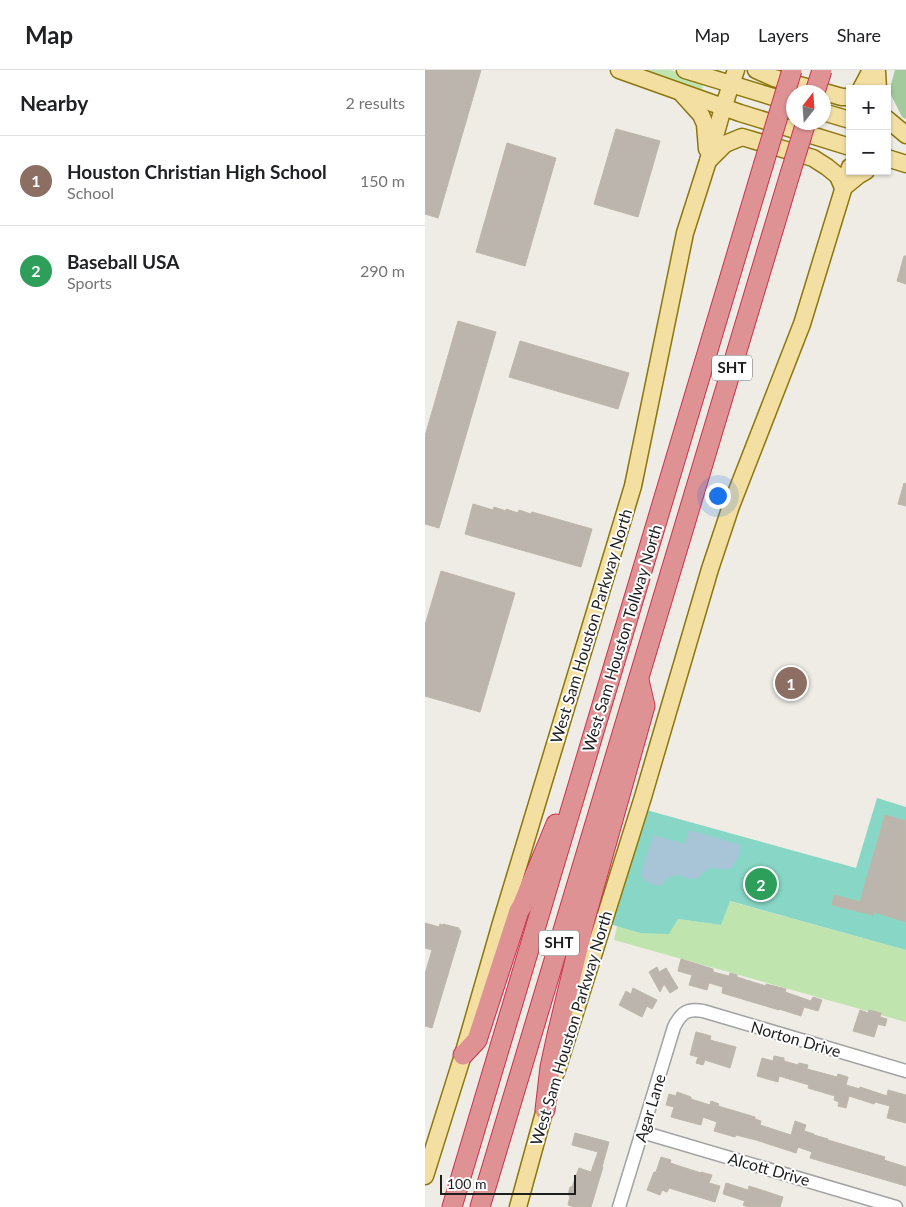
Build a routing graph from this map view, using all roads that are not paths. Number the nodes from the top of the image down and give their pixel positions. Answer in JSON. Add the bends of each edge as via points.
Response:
{"nodes":[{"id":1,"x":619,"y":70,"type":"edge"},
{"id":2,"x":709,"y":70,"type":"edge"},
{"id":3,"x":756,"y":70,"type":"edge"},
{"id":4,"x":792,"y":70,"type":"edge"},
{"id":5,"x":822,"y":70,"type":"edge"},
{"id":6,"x":687,"y":71,"type":"edge"},
{"id":7,"x":875,"y":71,"type":"edge"},
{"id":8,"x":733,"y":77,"type":"edge"},
{"id":9,"x":817,"y":85,"type":"edge"},
{"id":10,"x":864,"y":85,"type":"edge"},
{"id":11,"x":873,"y":85,"type":"edge"},
{"id":12,"x":877,"y":85,"type":"edge"},
{"id":13,"x":682,"y":93,"type":"junction"},
{"id":14,"x":846,"y":98,"type":"edge"},
{"id":15,"x":786,"y":100,"type":"edge"},
{"id":16,"x":723,"y":108,"type":"junction"},
{"id":17,"x":831,"y":114,"type":"edge"},
{"id":18,"x":846,"y":119,"type":"edge"},
{"id":19,"x":891,"y":123,"type":"edge"},
{"id":20,"x":804,"y":130,"type":"edge"},
{"id":21,"x":891,"y":134,"type":"edge"},
{"id":22,"x":906,"y":137,"type":"edge"},
{"id":23,"x":846,"y":146,"type":"edge"},
{"id":24,"x":891,"y":159,"type":"edge"},
{"id":25,"x":708,"y":161,"type":"junction"},
{"id":26,"x":906,"y":165,"type":"edge"},
{"id":27,"x":891,"y":167,"type":"edge"},
{"id":28,"x":847,"y":175,"type":"edge"},
{"id":29,"x":859,"y":175,"type":"edge"},
{"id":30,"x":843,"y":188,"type":"junction"},
{"id":31,"x":639,"y":679,"type":"junction"},
{"id":32,"x":598,"y":718,"type":"junction"},
{"id":33,"x":685,"y":1012,"type":"joint"},
{"id":34,"x":463,"y":1055,"type":"junction"},
{"id":35,"x":906,"y":1071,"type":"edge"},
{"id":36,"x":545,"y":1110,"type":"junction"},
{"id":37,"x":642,"y":1132,"type":"junction"},
{"id":38,"x":425,"y":1176,"type":"edge"},
{"id":39,"x":452,"y":1207,"type":"edge"},
{"id":40,"x":480,"y":1207,"type":"edge"},
{"id":41,"x":518,"y":1207,"type":"edge"},
{"id":42,"x":619,"y":1207,"type":"edge"},
{"id":43,"x":897,"y":1207,"type":"edge"}],
"edges":[{"from":1,"to":13,"type":"main road"},
{"from":2,"to":6,"type":"main road"},
{"from":3,"to":14,"type":"main road"},
{"from":4,"to":32,"type":"highway","name":"West Sam Houston Tollway North","number":"SHT","bridge":true},
{"from":5,"to":9,"type":"highway","bridge":true},
{"from":6,"to":8,"type":"main road"},
{"from":7,"to":10,"type":"main road"},
{"from":7,"to":11,"type":"main road"},
{"from":7,"to":12,"type":"main road"},
{"from":8,"to":15,"type":"main road"},
{"from":8,"to":16,"type":"main road","name":"West Sam Houston Parkway North"},
{"from":13,"to":16,"type":"main road"},
{"from":13,"to":25,"type":"main road","via":[[705,124]]},
{"from":16,"to":23,"type":"main road"},
{"from":16,"to":25,"type":"main road","name":"West Sam Houston Parkway North"},
{"from":17,"to":18,"type":"main road"},
{"from":19,"to":22,"type":"main road"},
{"from":20,"to":31,"type":"highway","name":"West Sam Houston Tollway North","number":"SHT","bridge":true},
{"from":21,"to":22,"type":"main road"},
{"from":24,"to":26,"type":"main road"},
{"from":25,"to":30,"type":"main road","via":[[725,144],[742,137],[813,158],[838,176]]},
{"from":25,"to":34,"type":"main road","name":"West Sam Houston Parkway North","via":[[685,233],[633,486]]},
{"from":26,"to":27,"type":"main road"},
{"from":28,"to":30,"type":"main road","name":"West Sam Houston Parkway North"},
{"from":29,"to":30,"type":"main road"},
{"from":30,"to":36,"type":"main road","name":"West Sam Houston Parkway North","via":[[802,324],[710,569]]},
{"from":31,"to":36,"type":"highway","via":[[645,706],[579,942],[551,1059]]},
{"from":31,"to":40,"type":"highway","name":"West Sam Houston Tollway North","number":"SHT"},
{"from":32,"to":34,"type":"highway","via":[[519,911],[477,1040]]},
{"from":32,"to":39,"type":"highway","name":"West Sam Houston Tollway North","number":"SHT"},
{"from":33,"to":35,"type":"street","name":"Norton Drive","via":[[703,1012]]},
{"from":33,"to":37,"type":"street","name":"Agar Lane","via":[[674,1027]]},
{"from":34,"to":38,"type":"main road","name":"West Sam Houston Parkway North"},
{"from":36,"to":41,"type":"main road","name":"West Sam Houston Parkway North"},
{"from":37,"to":42,"type":"street","name":"Agar Lane"},
{"from":37,"to":43,"type":"street","name":"Alcott Drive"}]}
